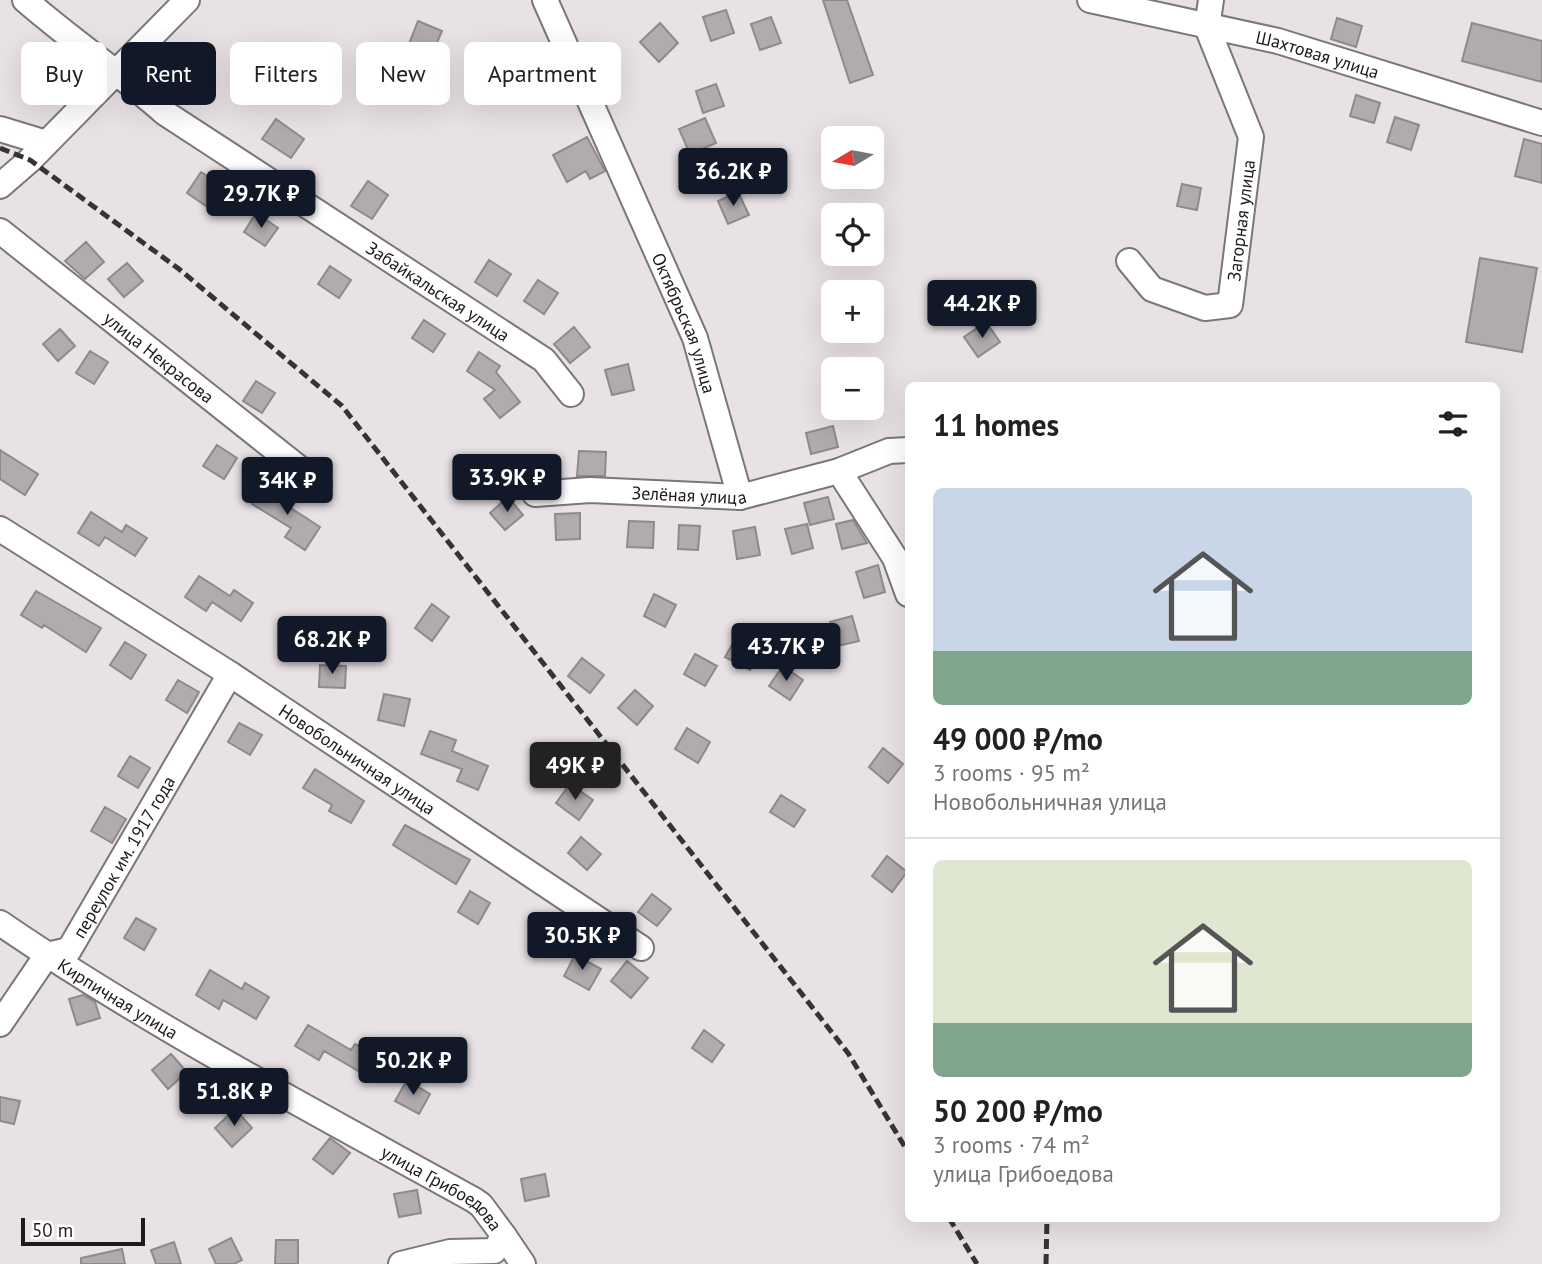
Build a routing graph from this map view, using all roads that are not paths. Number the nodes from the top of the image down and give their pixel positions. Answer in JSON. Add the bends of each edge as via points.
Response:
{"nodes":[{"id":1,"x":25,"y":0,"type":"edge"},
{"id":2,"x":187,"y":0,"type":"edge"},
{"id":3,"x":545,"y":0,"type":"edge"},
{"id":4,"x":1090,"y":0,"type":"edge"},
{"id":5,"x":1211,"y":0,"type":"edge"},
{"id":6,"x":1207,"y":27,"type":"junction"},
{"id":7,"x":117,"y":70,"type":"junction"},
{"id":8,"x":1542,"y":123,"type":"edge"},
{"id":9,"x":0,"y":128,"type":"edge"},
{"id":10,"x":46,"y":143,"type":"junction"},
{"id":11,"x":0,"y":186,"type":"edge"},
{"id":12,"x":0,"y":230,"type":"edge"},
{"id":13,"x":1129,"y":261,"type":"dead end"},
{"id":14,"x":571,"y":394,"type":"dead end"},
{"id":15,"x":905,"y":450,"type":"edge"},
{"id":16,"x":839,"y":471,"type":"junction"},
{"id":17,"x":319,"y":484,"type":"dead end"},
{"id":18,"x":535,"y":495,"type":"dead end"},
{"id":19,"x":740,"y":497,"type":"junction"},
{"id":20,"x":0,"y":529,"type":"edge"},
{"id":21,"x":905,"y":585,"type":"edge"},
{"id":22,"x":230,"y":674,"type":"junction"},
{"id":23,"x":0,"y":923,"type":"edge"},
{"id":24,"x":641,"y":948,"type":"dead end"},
{"id":25,"x":47,"y":956,"type":"junction"},
{"id":26,"x":0,"y":1024,"type":"edge"},
{"id":27,"x":277,"y":1091,"type":"joint"},
{"id":28,"x":504,"y":1236,"type":"junction"},
{"id":29,"x":401,"y":1264,"type":"edge"},
{"id":30,"x":523,"y":1264,"type":"edge"}],
"edges":[{"from":1,"to":7,"type":"street","name":"Забайкальская улица","via":[[81,49]]},
{"from":2,"to":7,"type":"street"},
{"from":3,"to":19,"type":"street","name":"Октябрьская улица","via":[[695,338]]},
{"from":4,"to":6,"type":"street","name":"Шахтовая улица"},
{"from":5,"to":6,"type":"street"},
{"from":6,"to":8,"type":"street","name":"Шахтовая улица","via":[[1278,41]]},
{"from":6,"to":13,"type":"street","name":"Загорная улица","via":[[1251,137],[1230,305],[1205,308],[1152,289]]},
{"from":7,"to":10,"type":"street"},
{"from":7,"to":14,"type":"street","name":"Забайкальская улица","via":[[165,113],[544,360]]},
{"from":9,"to":10,"type":"street"},
{"from":10,"to":11,"type":"street"},
{"from":12,"to":17,"type":"street","name":"улица Некрасова"},
{"from":15,"to":16,"type":"street","name":"Зелёная улица","via":[[889,450]]},
{"from":16,"to":19,"type":"street","name":"Зелёная улица"},
{"from":16,"to":21,"type":"street","via":[[895,558]]},
{"from":18,"to":19,"type":"street","name":"Зелёная улица","via":[[590,490]]},
{"from":20,"to":22,"type":"street","name":"Новобольничная улица"},
{"from":22,"to":24,"type":"street","name":"Новобольничная улица"},
{"from":22,"to":25,"type":"street","name":"переулок им. 1917 года","via":[[69,950]]},
{"from":23,"to":25,"type":"street","name":"Кирпичная улица"},
{"from":25,"to":26,"type":"street","name":"переулок им. 1917 года"},
{"from":25,"to":27,"type":"street","name":"Кирпичная улица"},
{"from":27,"to":28,"type":"street","name":"улица Грибоедова","via":[[474,1200]]},
{"from":28,"to":29,"type":"street","name":"улица Грибоедова","via":[[494,1251],[450,1252]]},
{"from":28,"to":30,"type":"street"}]}
